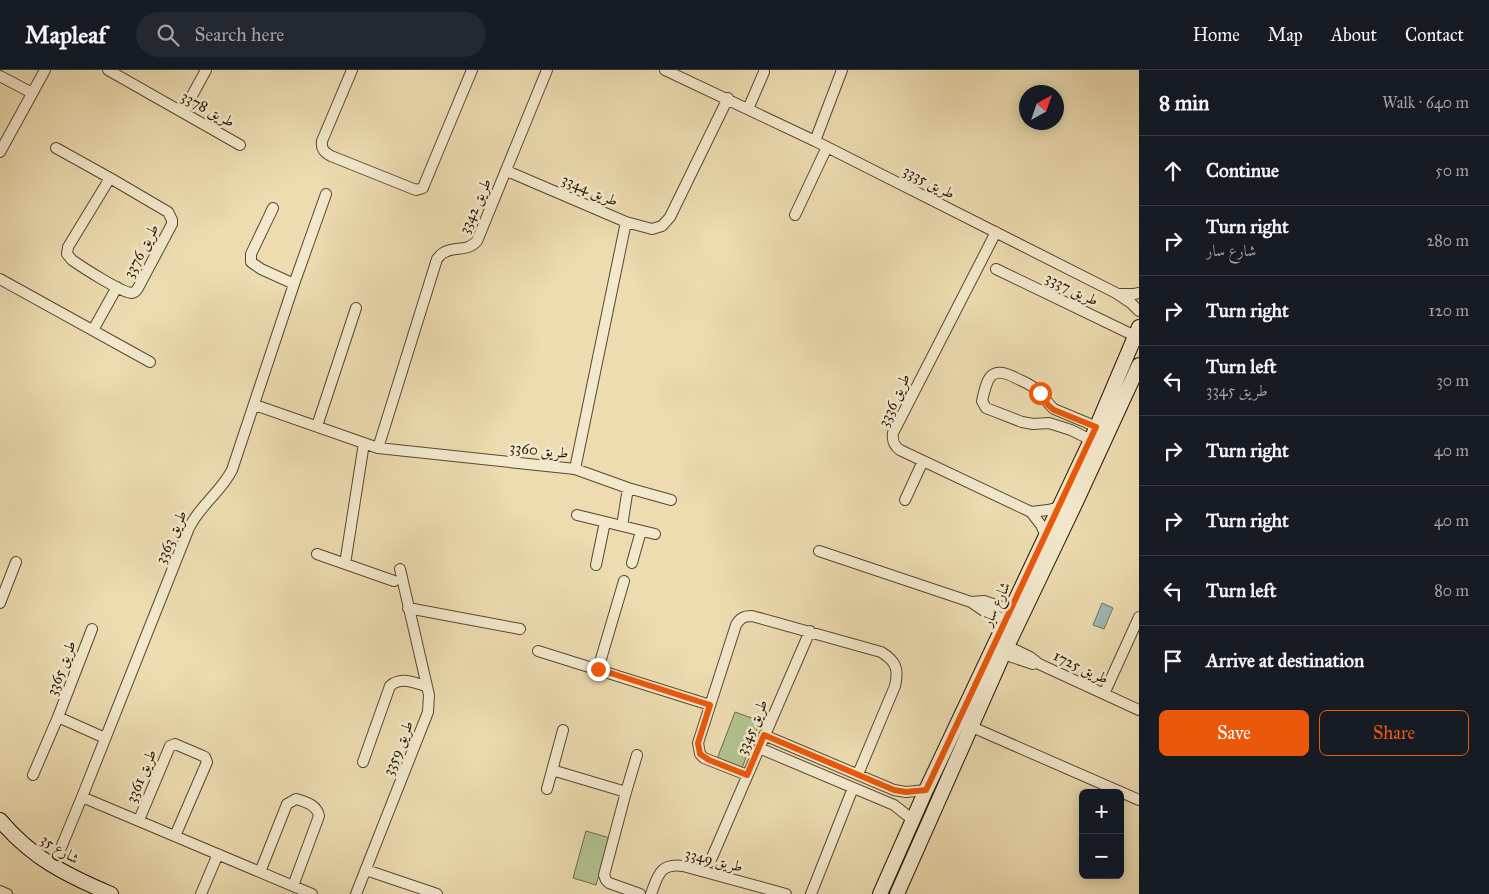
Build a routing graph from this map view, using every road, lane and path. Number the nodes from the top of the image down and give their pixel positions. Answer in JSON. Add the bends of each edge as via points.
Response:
{"nodes":[{"id":1,"x":45,"y":70,"type":"edge"},
{"id":2,"x":108,"y":70,"type":"edge"},
{"id":3,"x":206,"y":70,"type":"edge"},
{"id":4,"x":352,"y":70,"type":"edge"},
{"id":5,"x":472,"y":70,"type":"edge"},
{"id":6,"x":547,"y":70,"type":"edge"},
{"id":7,"x":665,"y":70,"type":"edge"},
{"id":8,"x":842,"y":70,"type":"edge"},
{"id":9,"x":766,"y":71,"type":"edge"},
{"id":10,"x":0,"y":76,"type":"edge"},
{"id":11,"x":32,"y":92,"type":"junction"},
{"id":12,"x":728,"y":98,"type":"junction"},
{"id":13,"x":748,"y":108,"type":"junction"},
{"id":14,"x":182,"y":112,"type":"junction"},
{"id":15,"x":814,"y":140,"type":"junction"},
{"id":16,"x":240,"y":145,"type":"dead end"},
{"id":17,"x":827,"y":147,"type":"junction"},
{"id":18,"x":56,"y":148,"type":"dead end"},
{"id":19,"x":0,"y":152,"type":"edge"},
{"id":20,"x":507,"y":171,"type":"junction"},
{"id":21,"x":110,"y":178,"type":"junction"},
{"id":22,"x":326,"y":194,"type":"dead end"},
{"id":23,"x":273,"y":208,"type":"dead end"},
{"id":24,"x":795,"y":215,"type":"dead end"},
{"id":25,"x":626,"y":222,"type":"junction"},
{"id":26,"x":996,"y":232,"type":"junction"},
{"id":27,"x":996,"y":269,"type":"dead end"},
{"id":28,"x":0,"y":279,"type":"edge"},
{"id":29,"x":294,"y":284,"type":"junction"},
{"id":30,"x":117,"y":287,"type":"junction"},
{"id":31,"x":1116,"y":293,"type":"junction"},
{"id":32,"x":1139,"y":293,"type":"edge"},
{"id":33,"x":356,"y":308,"type":"dead end"},
{"id":34,"x":1139,"y":311,"type":"edge"},
{"id":35,"x":93,"y":330,"type":"junction"},
{"id":36,"x":1137,"y":331,"type":"edge"},
{"id":37,"x":150,"y":362,"type":"dead end"},
{"id":38,"x":1138,"y":367,"type":"edge"},
{"id":39,"x":255,"y":404,"type":"junction"},
{"id":40,"x":317,"y":426,"type":"junction"},
{"id":41,"x":1094,"y":434,"type":"junction"},
{"id":42,"x":364,"y":443,"type":"junction"},
{"id":43,"x":378,"y":448,"type":"junction"},
{"id":44,"x":923,"y":461,"type":"junction"},
{"id":45,"x":575,"y":469,"type":"junction"},
{"id":46,"x":628,"y":488,"type":"junction"},
{"id":47,"x":671,"y":500,"type":"dead end"},
{"id":48,"x":906,"y":500,"type":"dead end"},
{"id":49,"x":1060,"y":507,"type":"junction"},
{"id":50,"x":1031,"y":512,"type":"junction"},
{"id":51,"x":577,"y":515,"type":"dead end"},
{"id":52,"x":606,"y":522,"type":"junction"},
{"id":53,"x":622,"y":526,"type":"junction"},
{"id":54,"x":640,"y":531,"type":"junction"},
{"id":55,"x":655,"y":534,"type":"dead end"},
{"id":56,"x":1046,"y":536,"type":"junction"},
{"id":57,"x":819,"y":551,"type":"dead end"},
{"id":58,"x":317,"y":554,"type":"dead end"},
{"id":59,"x":16,"y":562,"type":"dead end"},
{"id":60,"x":632,"y":563,"type":"dead end"},
{"id":61,"x":345,"y":564,"type":"junction"},
{"id":62,"x":596,"y":565,"type":"dead end"},
{"id":63,"x":400,"y":569,"type":"dead end"},
{"id":64,"x":624,"y":581,"type":"dead end"},
{"id":65,"x":394,"y":582,"type":"dead end"},
{"id":66,"x":0,"y":603,"type":"edge"},
{"id":67,"x":408,"y":608,"type":"junction"},
{"id":68,"x":1008,"y":615,"type":"junction"},
{"id":69,"x":1139,"y":617,"type":"edge"},
{"id":70,"x":92,"y":629,"type":"dead end"},
{"id":71,"x":520,"y":629,"type":"dead end"},
{"id":72,"x":810,"y":631,"type":"junction"},
{"id":73,"x":1000,"y":648,"type":"junction"},
{"id":74,"x":538,"y":651,"type":"dead end"},
{"id":75,"x":598,"y":669,"type":"junction"},
{"id":76,"x":426,"y":686,"type":"junction"},
{"id":77,"x":1104,"y":694,"type":"junction"},
{"id":78,"x":710,"y":705,"type":"junction"},
{"id":79,"x":1139,"y":710,"type":"edge"},
{"id":80,"x":58,"y":716,"type":"junction"},
{"id":81,"x":972,"y":727,"type":"junction"},
{"id":82,"x":563,"y":730,"type":"dead end"},
{"id":83,"x":764,"y":735,"type":"junction"},
{"id":84,"x":105,"y":738,"type":"junction"},
{"id":85,"x":759,"y":748,"type":"junction"},
{"id":86,"x":638,"y":755,"type":"dead end"},
{"id":87,"x":363,"y":762,"type":"dead end"},
{"id":88,"x":552,"y":770,"type":"junction"},
{"id":89,"x":859,"y":774,"type":"junction"},
{"id":90,"x":33,"y":775,"type":"dead end"},
{"id":91,"x":747,"y":775,"type":"junction"},
{"id":92,"x":853,"y":788,"type":"junction"},
{"id":93,"x":547,"y":789,"type":"dead end"},
{"id":94,"x":926,"y":790,"type":"junction"},
{"id":95,"x":626,"y":792,"type":"junction"},
{"id":96,"x":82,"y":797,"type":"junction"},
{"id":97,"x":1139,"y":800,"type":"edge"},
{"id":98,"x":0,"y":820,"type":"edge"},
{"id":99,"x":139,"y":820,"type":"junction"},
{"id":100,"x":914,"y":820,"type":"junction"},
{"id":101,"x":175,"y":836,"type":"junction"},
{"id":102,"x":218,"y":854,"type":"junction"},
{"id":103,"x":710,"y":862,"type":"dead end"},
{"id":104,"x":53,"y":867,"type":"junction"},
{"id":105,"x":366,"y":870,"type":"junction"},
{"id":106,"x":260,"y":872,"type":"junction"},
{"id":107,"x":293,"y":886,"type":"junction"},
{"id":108,"x":0,"y":891,"type":"edge"},
{"id":109,"x":7,"y":894,"type":"edge"},
{"id":110,"x":111,"y":894,"type":"edge"},
{"id":111,"x":202,"y":894,"type":"edge"},
{"id":112,"x":312,"y":894,"type":"edge"},
{"id":113,"x":356,"y":894,"type":"edge"},
{"id":114,"x":437,"y":894,"type":"edge"},
{"id":115,"x":640,"y":894,"type":"edge"},
{"id":116,"x":651,"y":894,"type":"edge"},
{"id":117,"x":786,"y":894,"type":"edge"},
{"id":118,"x":811,"y":894,"type":"edge"},
{"id":119,"x":880,"y":894,"type":"edge"},
{"id":120,"x":897,"y":894,"type":"edge"}],
"edges":[{"from":1,"to":11,"type":"street"},
{"from":2,"to":14,"type":"street","name":"طريق 3378"},
{"from":3,"to":14,"type":"street"},
{"from":4,"to":5,"type":"street","via":[[322,141],[323,150],[416,190],[423,188]]},
{"from":6,"to":20,"type":"street","name":"طريق 3342"},
{"from":7,"to":12,"type":"street","name":"طريق 3335"},
{"from":8,"to":15,"type":"street"},
{"from":9,"to":13,"type":"street"},
{"from":10,"to":11,"type":"street"},
{"from":11,"to":19,"type":"street"},
{"from":12,"to":13,"type":"street","name":"طريق 3335"},
{"from":12,"to":25,"type":"street","name":"طريق 3344","via":[[670,217],[662,226],[652,229]]},
{"from":13,"to":15,"type":"street","name":"طريق 3335"},
{"from":14,"to":16,"type":"street","name":"طريق 3378"},
{"from":15,"to":17,"type":"street","name":"طريق 3335"},
{"from":17,"to":24,"type":"street"},
{"from":17,"to":26,"type":"street","name":"طريق 3335"},
{"from":18,"to":21,"type":"street","name":"طريق 3376"},
{"from":20,"to":25,"type":"street","name":"طريق 3344"},
{"from":20,"to":43,"type":"street","name":"طريق 3342","via":[[477,241],[467,249],[443,253],[437,259]]},
{"from":21,"to":30,"type":"street","name":"طريق 3376","via":[[66,252],[70,259]]},
{"from":21,"to":30,"type":"street","name":"طريق 3376","via":[[168,212],[172,220],[136,291],[131,293]]},
{"from":22,"to":29,"type":"street","name":"طريق 3363"},
{"from":23,"to":29,"type":"street","via":[[251,254],[252,262]]},
{"from":25,"to":45,"type":"street","name":"طريق 3360"},
{"from":26,"to":31,"type":"street","name":"طريق 3335"},
{"from":26,"to":44,"type":"street","name":"طريق 3336","via":[[893,433],[896,447]]},
{"from":27,"to":36,"type":"street","name":"طريق 3337"},
{"from":28,"to":35,"type":"street"},
{"from":29,"to":39,"type":"street","name":"طريق 3363"},
{"from":30,"to":35,"type":"street","name":"طريق 3376"},
{"from":31,"to":32,"type":"street","name":"طريق 3335"},
{"from":31,"to":34,"type":"street","name":"طريق 3335"},
{"from":33,"to":40,"type":"street"},
{"from":35,"to":37,"type":"street"},
{"from":36,"to":41,"type":"street","name":"شارع سار"},
{"from":38,"to":73,"type":"street","name":"شارع سار","via":[[1076,502]]},
{"from":39,"to":40,"type":"street","name":"طريق 3360"},
{"from":39,"to":84,"type":"street","name":"طريق 3363","via":[[228,479],[200,510],[189,528]]},
{"from":40,"to":42,"type":"street","name":"طريق 3360"},
{"from":41,"to":41,"type":"street","via":[[1054,410],[1033,386],[1005,372],[991,376],[986,384],[982,401],[986,408],[1022,422],[1049,423]]},
{"from":41,"to":49,"type":"street","name":"شارع سار"},
{"from":42,"to":43,"type":"street","name":"طريق 3360"},
{"from":42,"to":61,"type":"street"},
{"from":43,"to":45,"type":"street","name":"طريق 3360"},
{"from":44,"to":48,"type":"street"},
{"from":44,"to":50,"type":"street","name":"طريق 3336"},
{"from":45,"to":46,"type":"street"},
{"from":46,"to":47,"type":"street"},
{"from":46,"to":53,"type":"street"},
{"from":49,"to":50,"type":"street"},
{"from":49,"to":56,"type":"street","name":"شارع سار"},
{"from":50,"to":56,"type":"street"},
{"from":51,"to":52,"type":"street"},
{"from":52,"to":53,"type":"street"},
{"from":52,"to":62,"type":"street"},
{"from":53,"to":54,"type":"street"},
{"from":54,"to":55,"type":"street"},
{"from":54,"to":60,"type":"street"},
{"from":56,"to":68,"type":"street","name":"شارع سار"},
{"from":57,"to":68,"type":"street","via":[[971,602],[984,601]]},
{"from":58,"to":61,"type":"street"},
{"from":59,"to":66,"type":"street"},
{"from":61,"to":65,"type":"street"},
{"from":63,"to":67,"type":"street","name":"طريق 3359"},
{"from":64,"to":75,"type":"street"},
{"from":67,"to":71,"type":"street"},
{"from":67,"to":76,"type":"street","name":"طريق 3359"},
{"from":68,"to":73,"type":"street","name":"شارع سار"},
{"from":69,"to":77,"type":"street"},
{"from":70,"to":80,"type":"street","name":"طريق 3365"},
{"from":72,"to":78,"type":"street","via":[[752,616],[739,619]]},
{"from":72,"to":83,"type":"street","name":"طريق 3345"},
{"from":72,"to":89,"type":"street","via":[[881,652],[896,666],[895,686]]},
{"from":73,"to":77,"type":"street","name":"طريق 1725","via":[[1030,657]]},
{"from":73,"to":81,"type":"street","name":"شارع سار"},
{"from":73,"to":94,"type":"street","name":"شارع سار"},
{"from":74,"to":75,"type":"street"},
{"from":75,"to":78,"type":"street"},
{"from":76,"to":87,"type":"street","via":[[401,680],[390,686]]},
{"from":76,"to":105,"type":"street","name":"طريق 3359","via":[[429,703],[426,720]]},
{"from":77,"to":79,"type":"street","name":"طريق 1725"},
{"from":78,"to":91,"type":"street","via":[[698,743],[700,754]]},
{"from":80,"to":84,"type":"street","name":"طريق 3365"},
{"from":80,"to":90,"type":"street","name":"طريق 3365"},
{"from":81,"to":97,"type":"street"},
{"from":81,"to":120,"type":"street","name":"شارع سار"},
{"from":82,"to":88,"type":"street"},
{"from":83,"to":85,"type":"street","name":"طريق 3345"},
{"from":83,"to":89,"type":"street"},
{"from":84,"to":96,"type":"street","name":"طريق 3363"},
{"from":85,"to":91,"type":"street","name":"طريق 3345"},
{"from":85,"to":92,"type":"street"},
{"from":86,"to":95,"type":"street"},
{"from":88,"to":93,"type":"street"},
{"from":88,"to":95,"type":"street"},
{"from":89,"to":92,"type":"street"},
{"from":89,"to":92,"type":"street"},
{"from":89,"to":94,"type":"street","via":[[898,791]]},
{"from":91,"to":103,"type":"street","name":"طريق 3345"},
{"from":92,"to":100,"type":"street","via":[[894,805]]},
{"from":92,"to":118,"type":"street"},
{"from":94,"to":100,"type":"street","name":"شارع سار"},
{"from":95,"to":115,"type":"street","via":[[604,875],[609,883]]},
{"from":96,"to":99,"type":"street","name":"طريق 3361"},
{"from":96,"to":104,"type":"street","name":"طريق 3363"},
{"from":98,"to":104,"type":"street","name":"شارع 35","via":[[21,842]]},
{"from":99,"to":101,"type":"street","name":"طريق 3361"},
{"from":99,"to":101,"type":"street","name":"طريق 3361","via":[[170,746],[175,744],[194,752],[205,757],[207,762]]},
{"from":100,"to":119,"type":"street","name":"شارع سار"},
{"from":101,"to":102,"type":"street","name":"طريق 3361"},
{"from":102,"to":106,"type":"street","name":"طريق 3361"},
{"from":102,"to":111,"type":"street"},
{"from":104,"to":110,"type":"street","name":"شارع 35"},
{"from":105,"to":113,"type":"street","name":"طريق 3359"},
{"from":105,"to":114,"type":"street"},
{"from":106,"to":107,"type":"street","name":"طريق 3361"},
{"from":106,"to":107,"type":"street","via":[[287,804],[296,799],[311,805],[319,816]]},
{"from":107,"to":112,"type":"street","name":"طريق 3361"},
{"from":108,"to":109,"type":"street"},
{"from":116,"to":117,"type":"street","name":"طريق 3349","via":[[660,872],[674,865]]}]}
